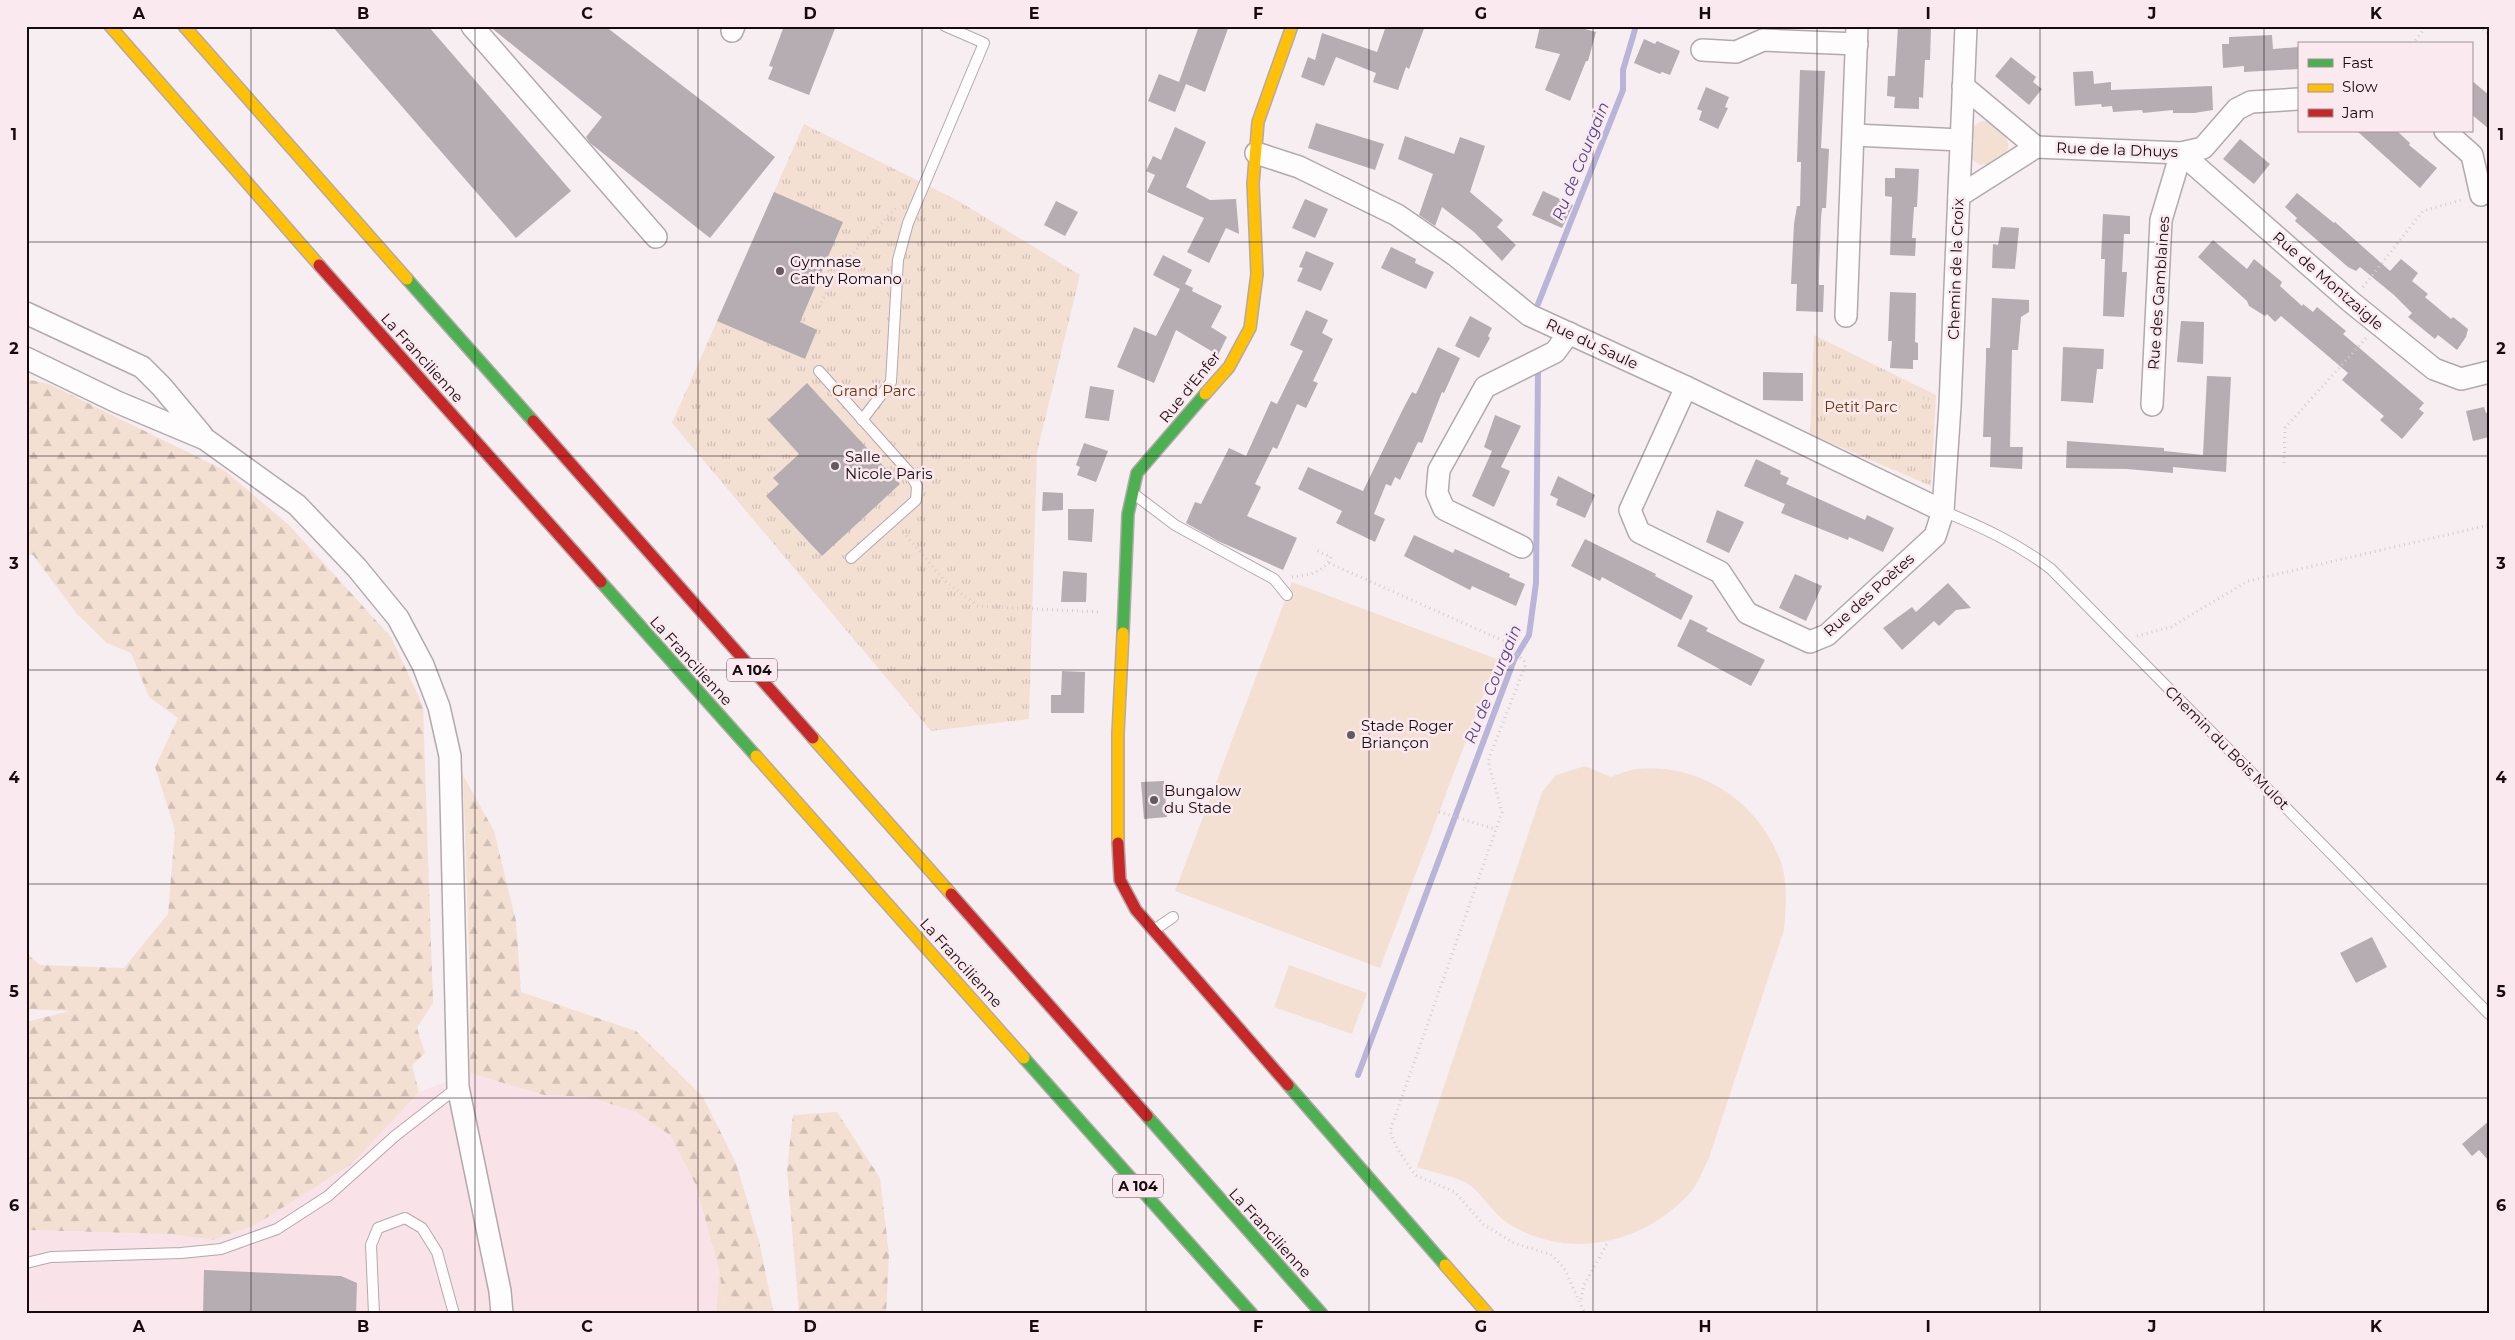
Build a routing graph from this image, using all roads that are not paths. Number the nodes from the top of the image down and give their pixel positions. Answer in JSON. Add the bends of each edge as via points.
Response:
{"nodes":[{"id":1,"x":110,"y":26,"type":"edge"},
{"id":2,"x":184,"y":26,"type":"edge"},
{"id":3,"x":472,"y":26,"type":"edge"},
{"id":4,"x":945,"y":26,"type":"edge"},
{"id":5,"x":1292,"y":26,"type":"edge"},
{"id":6,"x":1966,"y":26,"type":"edge"},
{"id":7,"x":1857,"y":35,"type":"edge"},
{"id":8,"x":1702,"y":50,"type":"dead end"},
{"id":9,"x":1963,"y":86,"type":"junction"},
{"id":10,"x":2298,"y":98,"type":"edge"},
{"id":11,"x":2446,"y":132,"type":"edge"},
{"id":12,"x":1854,"y":135,"type":"junction"},
{"id":13,"x":1961,"y":140,"type":"junction"},
{"id":14,"x":2036,"y":147,"type":"junction"},
{"id":15,"x":1256,"y":153,"type":"junction"},
{"id":16,"x":2181,"y":153,"type":"junction"},
{"id":17,"x":2481,"y":195,"type":"road end"},
{"id":18,"x":1959,"y":196,"type":"junction"},
{"id":19,"x":656,"y":237,"type":"dead end"},
{"id":20,"x":26,"y":313,"type":"edge"},
{"id":21,"x":1846,"y":316,"type":"dead end"},
{"id":22,"x":1569,"y":333,"type":"junction"},
{"id":23,"x":26,"y":358,"type":"edge"},
{"id":24,"x":819,"y":371,"type":"dead end"},
{"id":25,"x":2489,"y":372,"type":"edge"},
{"id":26,"x":1686,"y":387,"type":"junction"},
{"id":27,"x":2152,"y":405,"type":"dead end"},
{"id":28,"x":862,"y":420,"type":"junction"},
{"id":29,"x":205,"y":439,"type":"junction"},
{"id":30,"x":1133,"y":493,"type":"junction"},
{"id":31,"x":1943,"y":511,"type":"junction"},
{"id":32,"x":1522,"y":547,"type":"dead end"},
{"id":33,"x":851,"y":558,"type":"dead end"},
{"id":34,"x":1287,"y":595,"type":"dead end"},
{"id":35,"x":1173,"y":916,"type":"dead end"},
{"id":36,"x":1153,"y":930,"type":"junction"},
{"id":37,"x":2489,"y":1014,"type":"edge"},
{"id":38,"x":458,"y":1087,"type":"junction"},
{"id":39,"x":26,"y":1263,"type":"edge"},
{"id":40,"x":374,"y":1314,"type":"edge"},
{"id":41,"x":454,"y":1314,"type":"edge"},
{"id":42,"x":502,"y":1314,"type":"edge"},
{"id":43,"x":1252,"y":1314,"type":"edge"},
{"id":44,"x":1322,"y":1314,"type":"edge"},
{"id":45,"x":1488,"y":1314,"type":"edge"}],
"edges":[{"from":1,"to":43,"type":"main road","name":"La Francilienne","number":"A 104"},
{"from":2,"to":44,"type":"main road","name":"La Francilienne","number":"A 104"},
{"from":3,"to":19,"type":"street"},
{"from":4,"to":28,"type":"lane","via":[[984,43],[908,223],[898,260],[891,382]]},
{"from":5,"to":15,"type":"main road","name":"Rue d'Enfer","via":[[1258,122]]},
{"from":6,"to":9,"type":"street","name":"Chemin de la Croix"},
{"from":7,"to":8,"type":"street","via":[[1763,40],[1736,52]]},
{"from":7,"to":12,"type":"street"},
{"from":9,"to":13,"type":"street","name":"Chemin de la Croix"},
{"from":9,"to":14,"type":"street","name":"Rue de la Dhuys"},
{"from":10,"to":16,"type":"street","name":"Rue de la Dhuys","via":[[2251,102],[2237,110],[2203,148]]},
{"from":11,"to":17,"type":"street","via":[[2472,155]]},
{"from":12,"to":13,"type":"street"},
{"from":12,"to":21,"type":"street"},
{"from":13,"to":18,"type":"street","name":"Chemin de la Croix"},
{"from":14,"to":16,"type":"street","name":"Rue de la Dhuys"},
{"from":14,"to":18,"type":"street","name":"Rue de la Dhuys"},
{"from":15,"to":22,"type":"street","name":"Rue du Saule","via":[[1299,167],[1397,214],[1455,255],[1529,315]]},
{"from":15,"to":30,"type":"main road","name":"Rue d'Enfer","via":[[1253,184],[1257,274],[1250,328],[1229,367],[1137,473]]},
{"from":16,"to":25,"type":"street","name":"Rue de Montzaigle","via":[[2351,302],[2434,369],[2461,378]]},
{"from":16,"to":27,"type":"street","name":"Rue des Gamblaines","via":[[2161,220]]},
{"from":18,"to":31,"type":"street","name":"Chemin de la Croix"},
{"from":20,"to":29,"type":"street","via":[[142,367]]},
{"from":22,"to":26,"type":"street","name":"Rue du Saule"},
{"from":22,"to":32,"type":"street","via":[[1555,352],[1485,387],[1439,470],[1436,492],[1444,509]]},
{"from":23,"to":29,"type":"street","via":[[117,402]]},
{"from":24,"to":28,"type":"lane"},
{"from":26,"to":31,"type":"street","name":"Rue du Saule"},
{"from":26,"to":31,"type":"street","name":"Rue des Poètes","via":[[1630,510],[1639,532],[1720,572],[1747,613],[1810,642],[1827,635],[1935,536]]},
{"from":28,"to":33,"type":"lane","via":[[909,472],[917,486],[916,500]]},
{"from":29,"to":38,"type":"street","via":[[297,505],[357,568],[398,618],[423,665],[439,707],[450,756]]},
{"from":30,"to":34,"type":"lane","via":[[1175,525],[1274,580]]},
{"from":30,"to":36,"type":"main road","name":"Rue d'Enfer","via":[[1128,514],[1118,733],[1118,871],[1121,887]]},
{"from":31,"to":37,"type":"lane","name":"Chemin du Bois Mulot","via":[[2027,550],[2051,569]]},
{"from":35,"to":36,"type":"lane"},
{"from":36,"to":45,"type":"main road","name":"Rue d'Enfer"},
{"from":38,"to":39,"type":"lane","via":[[395,1136],[328,1196],[277,1229],[221,1249],[51,1257]]},
{"from":38,"to":42,"type":"street"},
{"from":40,"to":41,"type":"lane","via":[[372,1245],[378,1228],[405,1218],[422,1228],[436,1252]]}]}
